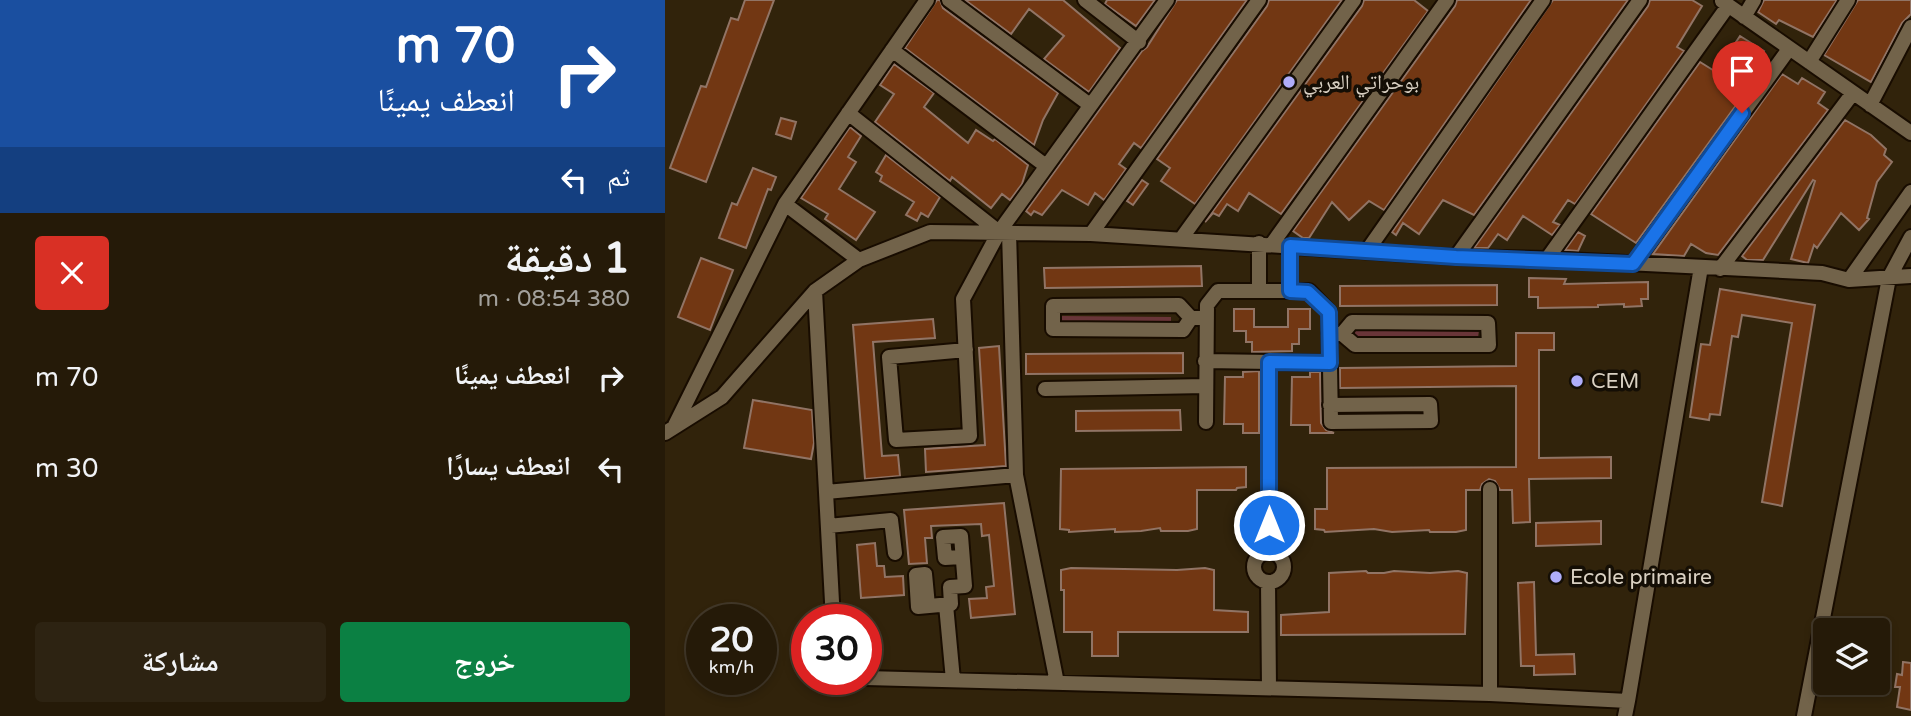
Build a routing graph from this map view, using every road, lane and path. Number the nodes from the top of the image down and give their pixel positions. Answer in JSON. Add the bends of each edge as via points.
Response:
{"nodes":[{"id":1,"x":927,"y":0,"type":"edge"},
{"id":2,"x":949,"y":0,"type":"edge"},
{"id":3,"x":1085,"y":0,"type":"edge"},
{"id":4,"x":1167,"y":0,"type":"edge"},
{"id":5,"x":1259,"y":0,"type":"edge"},
{"id":6,"x":1354,"y":0,"type":"edge"},
{"id":7,"x":1447,"y":0,"type":"edge"},
{"id":8,"x":1543,"y":0,"type":"edge"},
{"id":9,"x":1640,"y":0,"type":"edge"},
{"id":10,"x":1754,"y":0,"type":"edge"},
{"id":11,"x":1847,"y":0,"type":"edge"},
{"id":12,"x":1724,"y":3,"type":"edge"},
{"id":13,"x":1744,"y":17,"type":"junction"},
{"id":14,"x":1911,"y":27,"type":"edge"},
{"id":15,"x":1139,"y":42,"type":"junction"},
{"id":16,"x":1789,"y":49,"type":"junction"},
{"id":17,"x":892,"y":50,"type":"junction"},
{"id":18,"x":1809,"y":62,"type":"junction"},
{"id":19,"x":1853,"y":93,"type":"junction"},
{"id":20,"x":1870,"y":104,"type":"junction"},
{"id":21,"x":1090,"y":106,"type":"junction"},
{"id":22,"x":848,"y":113,"type":"junction"},
{"id":23,"x":1911,"y":133,"type":"edge"},
{"id":24,"x":1046,"y":166,"type":"junction"},
{"id":25,"x":1911,"y":192,"type":"edge"},
{"id":26,"x":785,"y":204,"type":"junction"},
{"id":27,"x":1004,"y":232,"type":"junction"},
{"id":28,"x":1091,"y":234,"type":"junction"},
{"id":29,"x":1911,"y":237,"type":"edge"},
{"id":30,"x":1181,"y":239,"type":"junction"},
{"id":31,"x":1266,"y":243,"type":"junction"},
{"id":32,"x":1290,"y":246,"type":"junction"},
{"id":33,"x":1367,"y":251,"type":"junction"},
{"id":34,"x":1456,"y":257,"type":"junction"},
{"id":35,"x":1547,"y":259,"type":"junction"},
{"id":36,"x":859,"y":260,"type":"junction"},
{"id":37,"x":1633,"y":264,"type":"junction"},
{"id":38,"x":1701,"y":267,"type":"junction"},
{"id":39,"x":1720,"y":269,"type":"junction"},
{"id":40,"x":1911,"y":276,"type":"edge"},
{"id":41,"x":1889,"y":278,"type":"junction"},
{"id":42,"x":1849,"y":281,"type":"junction"},
{"id":43,"x":1259,"y":290,"type":"junction"},
{"id":44,"x":815,"y":291,"type":"junction"},
{"id":45,"x":1290,"y":291,"type":"junction"},
{"id":46,"x":1191,"y":318,"type":"junction"},
{"id":47,"x":1207,"y":318,"type":"junction"},
{"id":48,"x":1336,"y":333,"type":"junction"},
{"id":49,"x":966,"y":351,"type":"junction"},
{"id":50,"x":1205,"y":361,"type":"junction"},
{"id":51,"x":1269,"y":362,"type":"junction"},
{"id":52,"x":1330,"y":363,"type":"junction"},
{"id":53,"x":1206,"y":386,"type":"junction"},
{"id":54,"x":1045,"y":389,"type":"dead end"},
{"id":55,"x":1331,"y":405,"type":"junction"},
{"id":56,"x":1206,"y":422,"type":"dead end"},
{"id":57,"x":669,"y":430,"type":"edge"},
{"id":58,"x":1016,"y":475,"type":"junction"},
{"id":59,"x":1490,"y":489,"type":"dead end"},
{"id":60,"x":826,"y":492,"type":"junction"},
{"id":61,"x":828,"y":526,"type":"junction"},
{"id":62,"x":1269,"y":552,"type":"junction"},
{"id":63,"x":895,"y":553,"type":"dead end"},
{"id":64,"x":962,"y":557,"type":"dead end"},
{"id":65,"x":1268,"y":583,"type":"junction"},
{"id":66,"x":832,"y":604,"type":"edge"},
{"id":67,"x":946,"y":605,"type":"junction"},
{"id":68,"x":927,"y":606,"type":"dead end"},
{"id":69,"x":882,"y":678,"type":"edge"},
{"id":70,"x":953,"y":680,"type":"junction"},
{"id":71,"x":1057,"y":683,"type":"junction"},
{"id":72,"x":1269,"y":688,"type":"junction"},
{"id":73,"x":1490,"y":694,"type":"junction"},
{"id":74,"x":1626,"y":709,"type":"edge"},
{"id":75,"x":1804,"y":716,"type":"edge"}],
"edges":[{"from":1,"to":17,"type":"street"},
{"from":2,"to":21,"type":"street"},
{"from":3,"to":15,"type":"street"},
{"from":4,"to":15,"type":"street"},
{"from":5,"to":28,"type":"street"},
{"from":6,"to":30,"type":"street"},
{"from":7,"to":31,"type":"street"},
{"from":8,"to":33,"type":"street"},
{"from":9,"to":34,"type":"street"},
{"from":10,"to":13,"type":"street"},
{"from":11,"to":18,"type":"street"},
{"from":12,"to":13,"type":"street"},
{"from":12,"to":35,"type":"street"},
{"from":13,"to":16,"type":"street"},
{"from":14,"to":20,"type":"street"},
{"from":15,"to":21,"type":"street"},
{"from":16,"to":18,"type":"street"},
{"from":16,"to":37,"type":"street"},
{"from":17,"to":22,"type":"street"},
{"from":17,"to":24,"type":"street"},
{"from":18,"to":19,"type":"street"},
{"from":19,"to":20,"type":"street"},
{"from":19,"to":39,"type":"street"},
{"from":20,"to":23,"type":"street"},
{"from":21,"to":24,"type":"street"},
{"from":22,"to":26,"type":"street"},
{"from":22,"to":27,"type":"street"},
{"from":24,"to":27,"type":"street"},
{"from":25,"to":42,"type":"street"},
{"from":26,"to":36,"type":"street"},
{"from":26,"to":57,"type":"street"},
{"from":27,"to":28,"type":"street"},
{"from":27,"to":36,"type":"street","via":[[930,232]]},
{"from":27,"to":49,"type":"street","via":[[963,299]]},
{"from":27,"to":58,"type":"street"},
{"from":28,"to":30,"type":"street"},
{"from":29,"to":41,"type":"street"},
{"from":30,"to":31,"type":"street"},
{"from":31,"to":32,"type":"street"},
{"from":31,"to":43,"type":"street"},
{"from":32,"to":33,"type":"street"},
{"from":32,"to":45,"type":"street"},
{"from":33,"to":34,"type":"street"},
{"from":34,"to":35,"type":"street"},
{"from":35,"to":37,"type":"street"},
{"from":36,"to":44,"type":"street"},
{"from":37,"to":38,"type":"street"},
{"from":38,"to":39,"type":"street"},
{"from":38,"to":74,"type":"street"},
{"from":39,"to":42,"type":"street","via":[[1822,273]]},
{"from":40,"to":41,"type":"street"},
{"from":41,"to":42,"type":"street"},
{"from":41,"to":75,"type":"street"},
{"from":43,"to":45,"type":"street"},
{"from":43,"to":47,"type":"street","via":[[1219,291],[1207,305]]},
{"from":44,"to":57,"type":"street","via":[[722,397]]},
{"from":44,"to":60,"type":"street"},
{"from":45,"to":48,"type":"street","via":[[1308,292],[1329,312]]},
{"from":46,"to":46,"type":"street","via":[[1179,305],[1053,306],[1053,329],[1183,330]]},
{"from":46,"to":47,"type":"street"},
{"from":47,"to":50,"type":"street"},
{"from":48,"to":48,"type":"street","via":[[1352,322],[1488,323],[1489,345],[1355,345]]},
{"from":48,"to":52,"type":"street"},
{"from":49,"to":49,"type":"street","via":[[889,357],[895,440],[971,436]]},
{"from":50,"to":51,"type":"street"},
{"from":50,"to":53,"type":"street"},
{"from":51,"to":52,"type":"street"},
{"from":51,"to":62,"type":"street"},
{"from":52,"to":55,"type":"street"},
{"from":53,"to":54,"type":"street"},
{"from":53,"to":56,"type":"street"},
{"from":55,"to":55,"type":"street","via":[[1430,404],[1431,421],[1331,422]]},
{"from":58,"to":60,"type":"street"},
{"from":58,"to":71,"type":"street"},
{"from":59,"to":73,"type":"street"},
{"from":60,"to":61,"type":"street"},
{"from":61,"to":63,"type":"street","via":[[891,520]]},
{"from":61,"to":66,"type":"street"},
{"from":62,"to":65,"type":"street","via":[[1256,558],[1253,568],[1256,577]]},
{"from":62,"to":65,"type":"street","via":[[1281,558],[1284,571]]},
{"from":64,"to":67,"type":"street","via":[[965,586],[950,587],[951,604]]},
{"from":65,"to":72,"type":"street"},
{"from":67,"to":68,"type":"street"},
{"from":67,"to":70,"type":"street"},
{"from":69,"to":70,"type":"street"},
{"from":70,"to":71,"type":"street"},
{"from":71,"to":72,"type":"street"},
{"from":72,"to":73,"type":"street"},
{"from":73,"to":74,"type":"street"}]}
